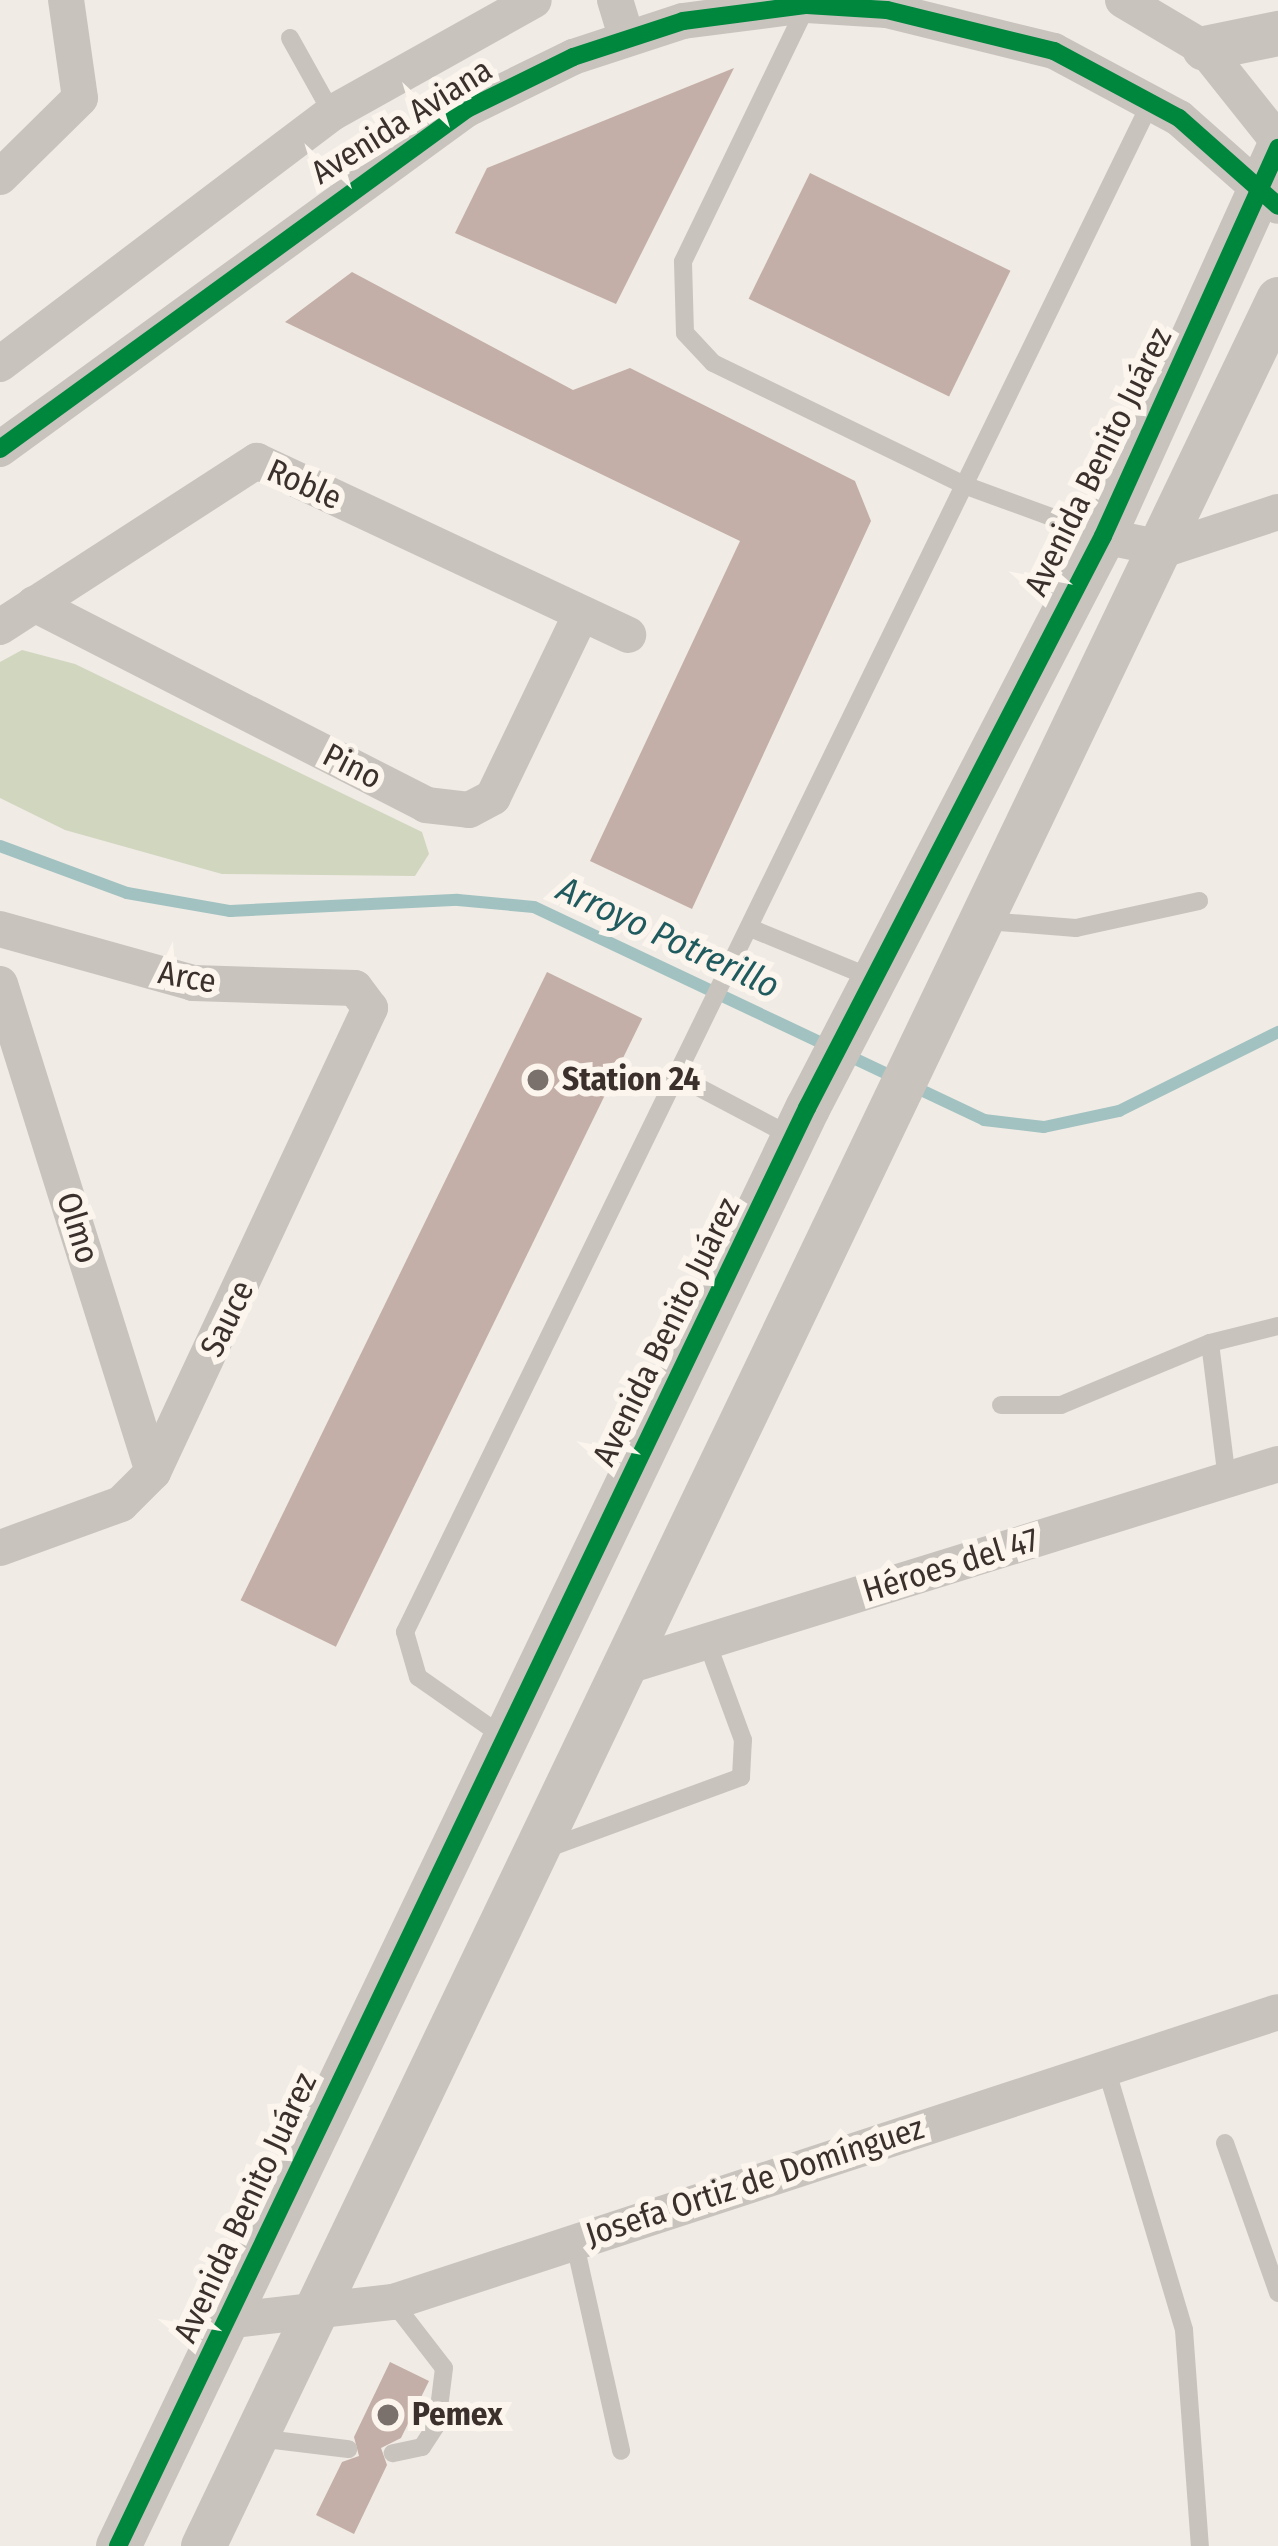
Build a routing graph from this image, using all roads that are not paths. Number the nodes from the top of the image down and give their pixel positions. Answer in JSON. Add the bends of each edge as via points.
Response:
{"nodes":[{"id":1,"x":66,"y":0,"type":"edge"},
{"id":2,"x":534,"y":0,"type":"edge"},
{"id":3,"x":615,"y":0,"type":"edge"},
{"id":4,"x":1123,"y":0,"type":"edge"},
{"id":5,"x":807,"y":5,"type":"junction"},
{"id":6,"x":680,"y":10,"type":"edge"},
{"id":7,"x":1278,"y":33,"type":"edge"},
{"id":8,"x":626,"y":36,"type":"junction"},
{"id":9,"x":290,"y":38,"type":"dead end"},
{"id":10,"x":1204,"y":48,"type":"junction"},
{"id":11,"x":1152,"y":100,"type":"junction"},
{"id":12,"x":332,"y":113,"type":"junction"},
{"id":13,"x":1278,"y":144,"type":"edge"},
{"id":14,"x":0,"y":177,"type":"edge"},
{"id":15,"x":1269,"y":198,"type":"edge"},
{"id":16,"x":1278,"y":299,"type":"edge"},
{"id":17,"x":0,"y":364,"type":"edge"},
{"id":18,"x":0,"y":449,"type":"edge"},
{"id":19,"x":964,"y":485,"type":"junction"},
{"id":20,"x":1278,"y":512,"type":"edge"},
{"id":21,"x":1103,"y":536,"type":"junction"},
{"id":22,"x":1166,"y":549,"type":"junction"},
{"id":23,"x":34,"y":604,"type":"junction"},
{"id":24,"x":581,"y":614,"type":"junction"},
{"id":25,"x":0,"y":627,"type":"edge"},
{"id":26,"x":628,"y":635,"type":"dead end"},
{"id":27,"x":1199,"y":901,"type":"dead end"},
{"id":28,"x":986,"y":921,"type":"junction"},
{"id":29,"x":0,"y":929,"type":"edge"},
{"id":30,"x":755,"y":930,"type":"junction"},
{"id":31,"x":0,"y":984,"type":"edge"},
{"id":32,"x":865,"y":993,"type":"junction"},
{"id":33,"x":370,"y":1008,"type":"joint"},
{"id":34,"x":681,"y":1078,"type":"junction"},
{"id":35,"x":800,"y":1122,"type":"junction"},
{"id":36,"x":1278,"y":1326,"type":"edge"},
{"id":37,"x":1210,"y":1343,"type":"junction"},
{"id":38,"x":1001,"y":1405,"type":"dead end"},
{"id":39,"x":1278,"y":1464,"type":"edge"},
{"id":40,"x":153,"y":1472,"type":"junction"},
{"id":41,"x":1228,"y":1479,"type":"junction"},
{"id":42,"x":0,"y":1548,"type":"edge"},
{"id":43,"x":707,"y":1642,"type":"junction"},
{"id":44,"x":624,"y":1667,"type":"junction"},
{"id":45,"x":505,"y":1738,"type":"junction"},
{"id":46,"x":535,"y":1852,"type":"junction"},
{"id":47,"x":1278,"y":2012,"type":"edge"},
{"id":48,"x":1106,"y":2068,"type":"junction"},
{"id":49,"x":1225,"y":2143,"type":"dead end"},
{"id":50,"x":574,"y":2240,"type":"junction"},
{"id":51,"x":1278,"y":2293,"type":"edge"},
{"id":52,"x":393,"y":2302,"type":"junction"},
{"id":53,"x":316,"y":2308,"type":"junction"},
{"id":54,"x":225,"y":2321,"type":"junction"},
{"id":55,"x":253,"y":2438,"type":"junction"},
{"id":56,"x":348,"y":2449,"type":"dead end"},
{"id":57,"x":620,"y":2451,"type":"dead end"},
{"id":58,"x":393,"y":2453,"type":"dead end"},
{"id":59,"x":118,"y":2546,"type":"edge"},
{"id":60,"x":203,"y":2546,"type":"edge"},
{"id":61,"x":1200,"y":2546,"type":"edge"}],
"edges":[{"from":1,"to":14,"type":"street","via":[[80,98]]},
{"from":2,"to":12,"type":"street","name":"Avenida Aviana"},
{"from":3,"to":8,"type":"street"},
{"from":4,"to":10,"type":"street"},
{"from":5,"to":6,"type":"street","name":"Avenida Aviana"},
{"from":5,"to":11,"type":"street","name":"Avenida Aviana","via":[[962,24],[1054,51]]},
{"from":5,"to":19,"type":"lane","via":[[683,262],[685,332],[712,363]]},
{"from":6,"to":8,"type":"street","name":"Avenida Aviana"},
{"from":7,"to":10,"type":"street"},
{"from":8,"to":18,"type":"street","name":"Avenida Aviana","via":[[467,109],[378,165]]},
{"from":9,"to":12,"type":"lane"},
{"from":10,"to":13,"type":"street"},
{"from":11,"to":15,"type":"street","name":"Avenida Aviana"},
{"from":11,"to":19,"type":"lane"},
{"from":12,"to":17,"type":"street","name":"Avenida Aviana"},
{"from":13,"to":15,"type":"street","name":"Avenida Benito Juárez"},
{"from":15,"to":21,"type":"street","name":"Avenida Benito Juárez"},
{"from":16,"to":22,"type":"street"},
{"from":19,"to":21,"type":"lane"},
{"from":19,"to":30,"type":"lane"},
{"from":20,"to":22,"type":"street"},
{"from":21,"to":22,"type":"street"},
{"from":21,"to":32,"type":"street","name":"Avenida Benito Juárez"},
{"from":22,"to":28,"type":"street"},
{"from":23,"to":24,"type":"street","name":"Roble","via":[[257,461]]},
{"from":23,"to":24,"type":"street","name":"Pino","via":[[426,805],[469,810],[493,797]]},
{"from":23,"to":25,"type":"street","name":"Roble"},
{"from":24,"to":26,"type":"street","name":"Roble"},
{"from":27,"to":28,"type":"lane","via":[[1076,928]]},
{"from":28,"to":44,"type":"street"},
{"from":29,"to":33,"type":"street","name":"Arce","via":[[193,983],[355,988]]},
{"from":30,"to":32,"type":"lane"},
{"from":30,"to":34,"type":"lane"},
{"from":31,"to":40,"type":"street","name":"Olmo"},
{"from":32,"to":35,"type":"street","name":"Avenida Benito Juárez"},
{"from":33,"to":40,"type":"street","name":"Sauce"},
{"from":34,"to":35,"type":"lane"},
{"from":34,"to":45,"type":"lane","via":[[405,1632],[418,1677]]},
{"from":35,"to":45,"type":"street","name":"Avenida Benito Juárez"},
{"from":36,"to":37,"type":"lane"},
{"from":37,"to":38,"type":"lane","via":[[1061,1406]]},
{"from":37,"to":41,"type":"lane"},
{"from":39,"to":41,"type":"street","name":"Héroes del 47"},
{"from":40,"to":42,"type":"street","name":"Sauce","via":[[121,1504]]},
{"from":41,"to":43,"type":"street","name":"Héroes del 47"},
{"from":43,"to":44,"type":"street","name":"Héroes del 47"},
{"from":43,"to":46,"type":"lane","via":[[742,1740],[742,1777]]},
{"from":44,"to":46,"type":"street"},
{"from":45,"to":54,"type":"street","name":"Avenida Benito Juárez"},
{"from":46,"to":53,"type":"street"},
{"from":47,"to":48,"type":"street","name":"Josefa Ortiz de Domínguez"},
{"from":48,"to":50,"type":"street","name":"Josefa Ortiz de Domínguez"},
{"from":48,"to":61,"type":"lane","via":[[1184,2330]]},
{"from":49,"to":51,"type":"lane"},
{"from":50,"to":52,"type":"street","name":"Josefa Ortiz de Domínguez"},
{"from":50,"to":57,"type":"lane"},
{"from":52,"to":53,"type":"street","name":"Josefa Ortiz de Domínguez"},
{"from":52,"to":58,"type":"lane","via":[[444,2368],[437,2424],[422,2447]]},
{"from":53,"to":54,"type":"street","name":"Josefa Ortiz de Domínguez"},
{"from":53,"to":55,"type":"street"},
{"from":54,"to":59,"type":"street","name":"Avenida Benito Juárez"},
{"from":55,"to":56,"type":"lane"},
{"from":55,"to":60,"type":"street"}]}
